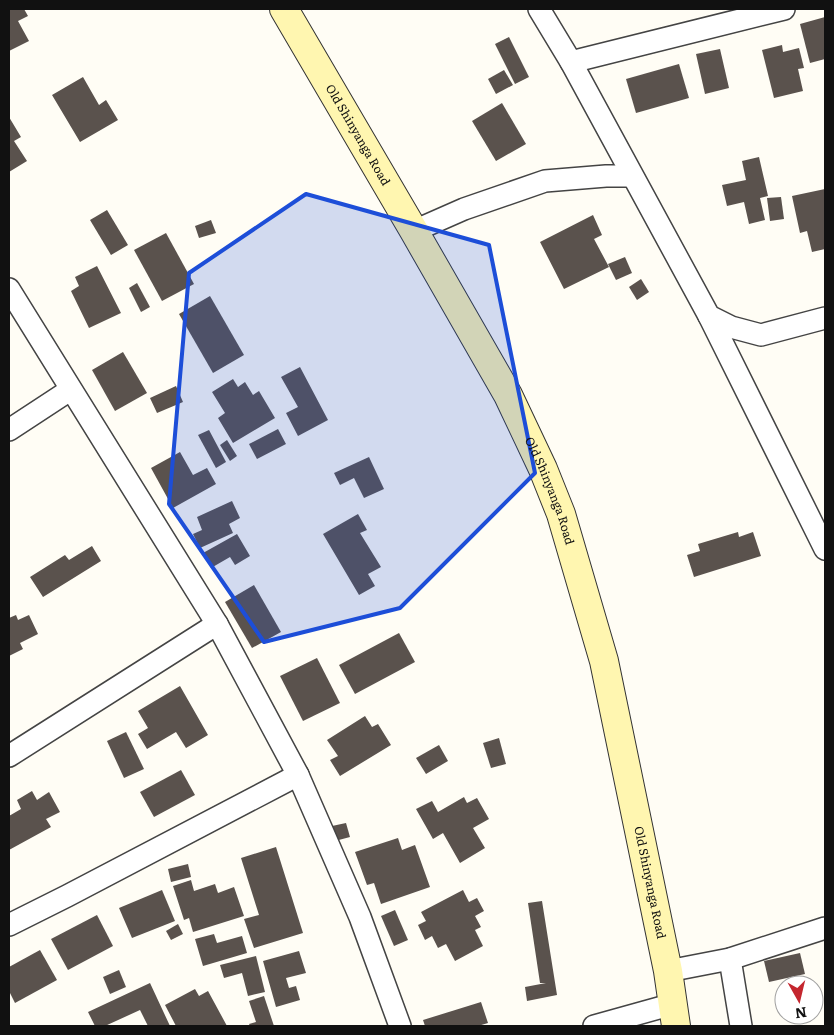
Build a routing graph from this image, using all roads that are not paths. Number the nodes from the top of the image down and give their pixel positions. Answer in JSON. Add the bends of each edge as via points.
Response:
{"nodes":[{"id":1,"x":284,"y":9,"type":"edge"},
{"id":2,"x":539,"y":9,"type":"edge"},
{"id":3,"x":784,"y":9,"type":"edge"},
{"id":4,"x":570,"y":62,"type":"junction"},
{"id":5,"x":632,"y":176,"type":"junction"},
{"id":6,"x":414,"y":231,"type":"junction"},
{"id":7,"x":9,"y":289,"type":"edge"},
{"id":8,"x":709,"y":316,"type":"junction"},
{"id":9,"x":825,"y":318,"type":"edge"},
{"id":10,"x":70,"y":390,"type":"junction"},
{"id":11,"x":9,"y":430,"type":"edge"},
{"id":12,"x":825,"y":549,"type":"edge"},
{"id":13,"x":217,"y":624,"type":"junction"},
{"id":14,"x":9,"y":756,"type":"edge"},
{"id":15,"x":298,"y":775,"type":"junction"},
{"id":16,"x":9,"y":925,"type":"edge"},
{"id":17,"x":825,"y":928,"type":"edge"},
{"id":18,"x":730,"y":959,"type":"junction"},
{"id":19,"x":668,"y":971,"type":"junction"},
{"id":20,"x":675,"y":1015,"type":"edge"},
{"id":21,"x":400,"y":1026,"type":"edge"},
{"id":22,"x":594,"y":1026,"type":"edge"},
{"id":23,"x":741,"y":1026,"type":"edge"}],
"edges":[{"from":1,"to":6,"type":"main road","name":"Old Shinyanga Road"},
{"from":2,"to":4,"type":"street"},
{"from":3,"to":4,"type":"street"},
{"from":4,"to":5,"type":"street"},
{"from":5,"to":6,"type":"street","via":[[545,181],[464,209]]},
{"from":5,"to":8,"type":"street"},
{"from":6,"to":19,"type":"main road","name":"Old Shinyanga Road","via":[[508,395],[561,514],[604,661]]},
{"from":7,"to":10,"type":"street"},
{"from":8,"to":9,"type":"street","via":[[730,327],[761,335]]},
{"from":8,"to":12,"type":"street"},
{"from":10,"to":11,"type":"street"},
{"from":10,"to":13,"type":"street"},
{"from":13,"to":14,"type":"street"},
{"from":13,"to":15,"type":"street"},
{"from":15,"to":16,"type":"street"},
{"from":15,"to":21,"type":"street","via":[[360,917]]},
{"from":17,"to":18,"type":"street"},
{"from":18,"to":19,"type":"street"},
{"from":18,"to":23,"type":"street"},
{"from":19,"to":20,"type":"main road","name":"Old Shinyanga Road"},
{"from":20,"to":22,"type":"street"}]}
